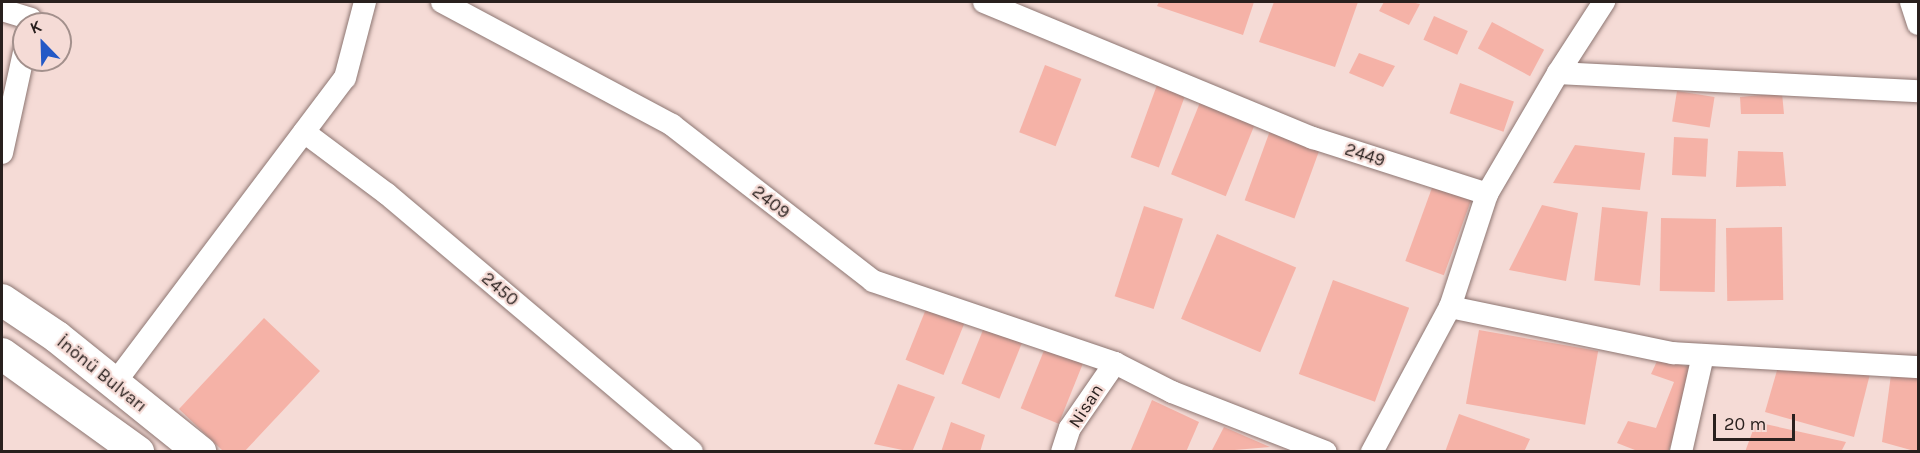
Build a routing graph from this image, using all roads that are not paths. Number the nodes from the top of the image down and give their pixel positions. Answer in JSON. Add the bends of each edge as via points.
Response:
{"nodes":[{"id":1,"x":365,"y":2,"type":"edge"},
{"id":2,"x":442,"y":2,"type":"edge"},
{"id":3,"x":984,"y":2,"type":"edge"},
{"id":4,"x":1604,"y":2,"type":"edge"},
{"id":5,"x":1911,"y":2,"type":"edge"},
{"id":6,"x":1918,"y":24,"type":"edge"},
{"id":7,"x":20,"y":72,"type":"edge"},
{"id":8,"x":1558,"y":73,"type":"junction"},
{"id":9,"x":1918,"y":91,"type":"edge"},
{"id":10,"x":304,"y":132,"type":"junction"},
{"id":11,"x":2,"y":153,"type":"edge"},
{"id":12,"x":1487,"y":194,"type":"junction"},
{"id":13,"x":2,"y":300,"type":"edge"},
{"id":14,"x":1450,"y":307,"type":"junction"},
{"id":15,"x":2,"y":354,"type":"edge"},
{"id":16,"x":1703,"y":355,"type":"junction"},
{"id":17,"x":1115,"y":363,"type":"junction"},
{"id":18,"x":1918,"y":367,"type":"edge"},
{"id":19,"x":114,"y":384,"type":"junction"},
{"id":20,"x":138,"y":452,"type":"edge"},
{"id":21,"x":200,"y":452,"type":"edge"},
{"id":22,"x":692,"y":452,"type":"edge"},
{"id":23,"x":1062,"y":452,"type":"edge"},
{"id":24,"x":1326,"y":452,"type":"edge"},
{"id":25,"x":1372,"y":452,"type":"edge"},
{"id":26,"x":1681,"y":452,"type":"edge"}],
"edges":[{"from":1,"to":10,"type":"street","via":[[345,78]]},
{"from":2,"to":17,"type":"street","name":"2409","via":[[672,125],[873,281]]},
{"from":3,"to":12,"type":"street","name":"2449","via":[[1313,138]]},
{"from":4,"to":8,"type":"street"},
{"from":5,"to":6,"type":"street"},
{"from":7,"to":11,"type":"street"},
{"from":8,"to":9,"type":"street"},
{"from":8,"to":12,"type":"street"},
{"from":10,"to":19,"type":"street"},
{"from":10,"to":22,"type":"street","name":"2450","via":[[387,194]]},
{"from":12,"to":14,"type":"street"},
{"from":13,"to":19,"type":"main road","name":"İnönü Bulvarı","via":[[57,337]]},
{"from":14,"to":16,"type":"street"},
{"from":14,"to":25,"type":"street"},
{"from":15,"to":20,"type":"main road"},
{"from":16,"to":18,"type":"street"},
{"from":16,"to":26,"type":"street"},
{"from":17,"to":23,"type":"street","name":"Nisan","via":[[1070,428]]},
{"from":17,"to":24,"type":"street","name":"2409","via":[[1172,392]]},
{"from":19,"to":21,"type":"main road","name":"İnönü Bulvarı"}]}
